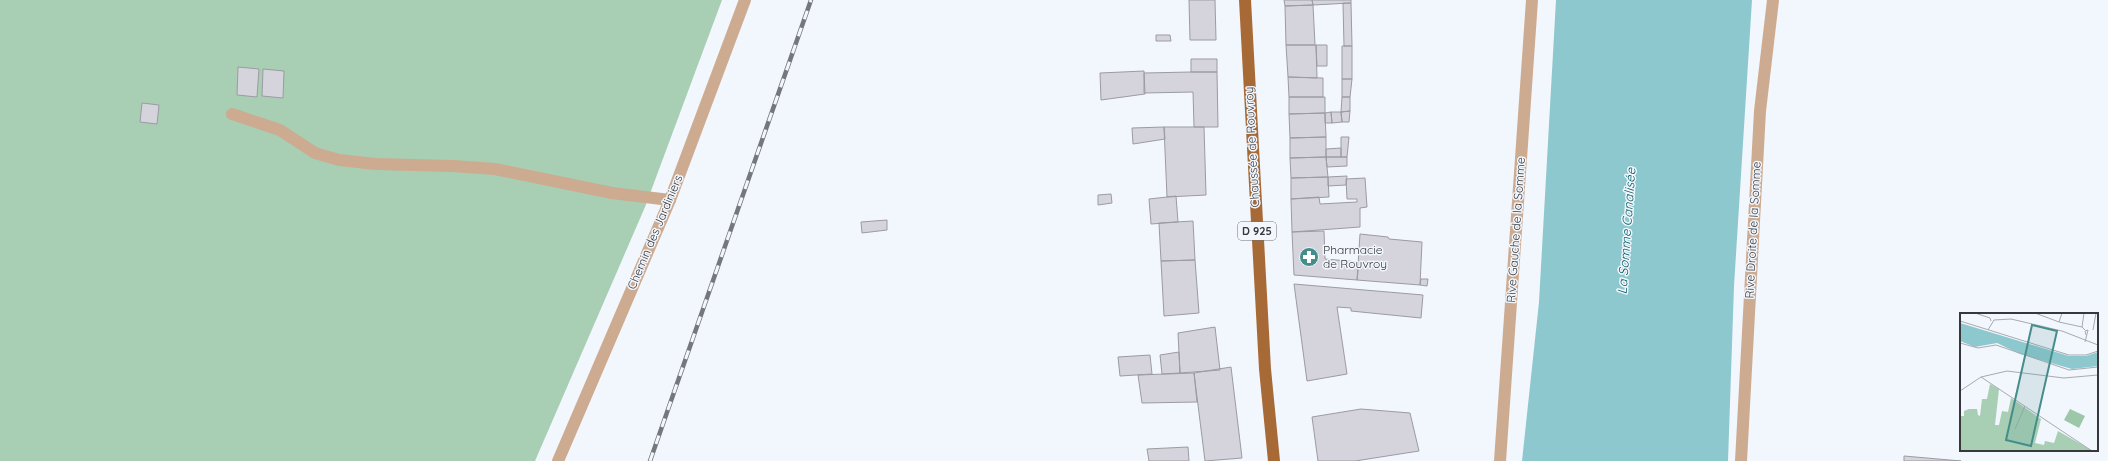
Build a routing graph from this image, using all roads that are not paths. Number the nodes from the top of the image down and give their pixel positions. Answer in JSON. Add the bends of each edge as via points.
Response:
{"nodes":[{"id":1,"x":746,"y":0,"type":"edge"},
{"id":2,"x":1245,"y":0,"type":"edge"},
{"id":3,"x":1532,"y":0,"type":"edge"},
{"id":4,"x":1773,"y":0,"type":"edge"},
{"id":5,"x":232,"y":114,"type":"dead end"},
{"id":6,"x":670,"y":200,"type":"junction"},
{"id":7,"x":558,"y":461,"type":"edge"},
{"id":8,"x":1274,"y":461,"type":"edge"},
{"id":9,"x":1500,"y":461,"type":"edge"},
{"id":10,"x":1741,"y":461,"type":"edge"}],
"edges":[{"from":1,"to":6,"type":"street","name":"Chemin des Jardiniers"},
{"from":2,"to":8,"type":"main road","name":"Chaussée de Rouvroy","number":"D 925","via":[[1265,361]]},
{"from":3,"to":9,"type":"street","name":"Rive Gauche de la Somme"},
{"from":4,"to":10,"type":"street","name":"Rive Droite de la Somme","via":[[1760,111]]},
{"from":5,"to":6,"type":"street","via":[[280,130],[315,152],[339,160],[495,169],[612,192]]},
{"from":6,"to":7,"type":"street","name":"Chemin des Jardiniers"}]}
